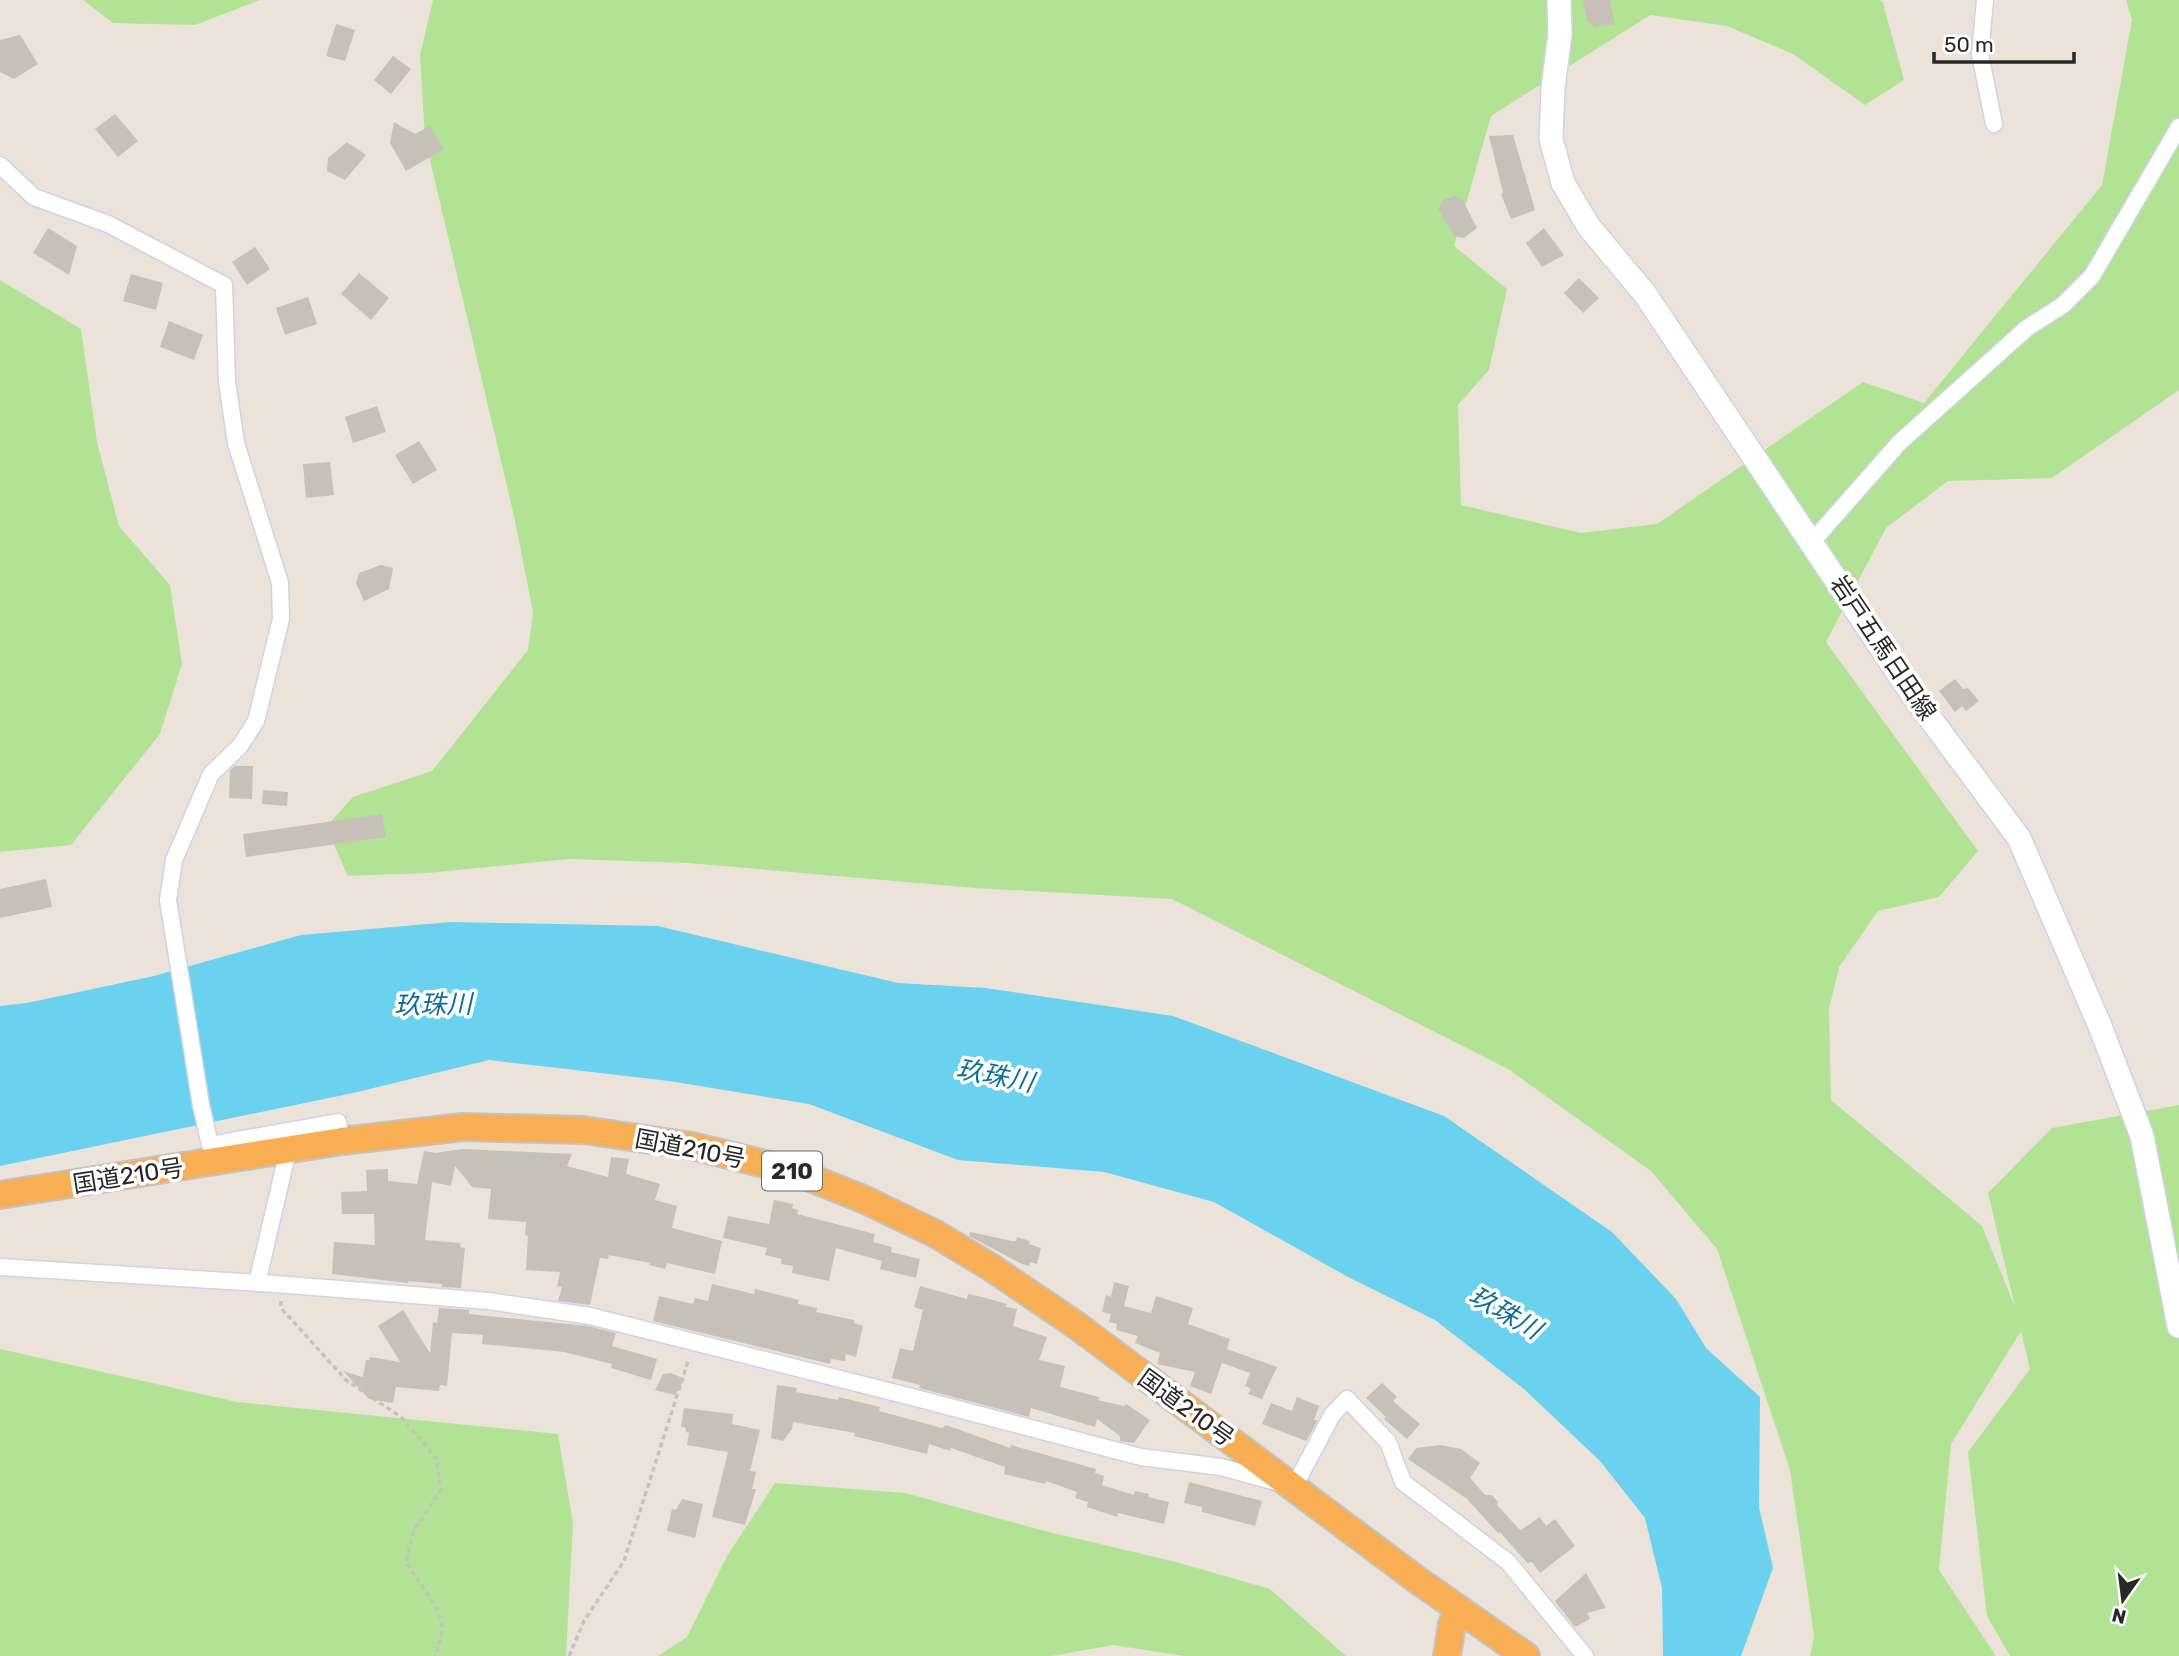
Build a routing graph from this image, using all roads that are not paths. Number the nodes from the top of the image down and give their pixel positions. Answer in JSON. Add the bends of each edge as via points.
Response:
{"nodes":[{"id":1,"x":1559,"y":0,"type":"edge"},
{"id":2,"x":1985,"y":0,"type":"edge"},
{"id":3,"x":1994,"y":124,"type":"dead end"},
{"id":4,"x":2179,"y":127,"type":"edge"},
{"id":5,"x":0,"y":165,"type":"edge"},
{"id":6,"x":1811,"y":543,"type":"junction"},
{"id":7,"x":342,"y":1141,"type":"junction"},
{"id":8,"x":288,"y":1151,"type":"junction"},
{"id":9,"x":0,"y":1195,"type":"edge"},
{"id":10,"x":0,"y":1267,"type":"edge"},
{"id":11,"x":257,"y":1283,"type":"junction"},
{"id":12,"x":2179,"y":1326,"type":"edge"},
{"id":13,"x":1294,"y":1487,"type":"junction"},
{"id":14,"x":1459,"y":1610,"type":"junction"},
{"id":15,"x":1516,"y":1649,"type":"edge"},
{"id":16,"x":1447,"y":1656,"type":"edge"},
{"id":17,"x":1585,"y":1656,"type":"edge"}],
"edges":[{"from":1,"to":6,"type":"main road","name":"岩戸五馬日田線","via":[[1551,139],[1563,183],[1589,227],[1646,294]]},
{"from":2,"to":3,"type":"street","via":[[1980,54]]},
{"from":4,"to":6,"type":"street","via":[[2092,276],[1899,443]]},
{"from":5,"to":7,"type":"street","via":[[34,197],[108,224],[224,285],[227,383],[236,443],[280,583],[281,619],[257,721],[240,746],[211,774],[174,860],[168,900],[211,1145],[338,1122]]},
{"from":6,"to":12,"type":"main road","name":"岩戸五馬日田線","via":[[1915,698],[2019,838],[2100,1026],[2141,1136]]},
{"from":7,"to":8,"type":"highway","name":"国道210号","number":"210"},
{"from":7,"to":13,"type":"highway","name":"国道210号","number":"210","via":[[463,1127],[583,1130],[692,1146],[793,1171],[936,1234],[992,1268]]},
{"from":8,"to":9,"type":"highway","name":"国道210号","number":"210"},
{"from":8,"to":11,"type":"street"},
{"from":10,"to":11,"type":"street"},
{"from":11,"to":13,"type":"street","via":[[488,1301],[590,1317],[1141,1457],[1221,1467]]},
{"from":13,"to":14,"type":"highway","name":"国道210号","number":"210"},
{"from":13,"to":17,"type":"street","via":[[1332,1415],[1347,1399],[1388,1442],[1403,1482],[1508,1562]]},
{"from":14,"to":15,"type":"highway","number":"210"},
{"from":14,"to":16,"type":"highway"}]}
